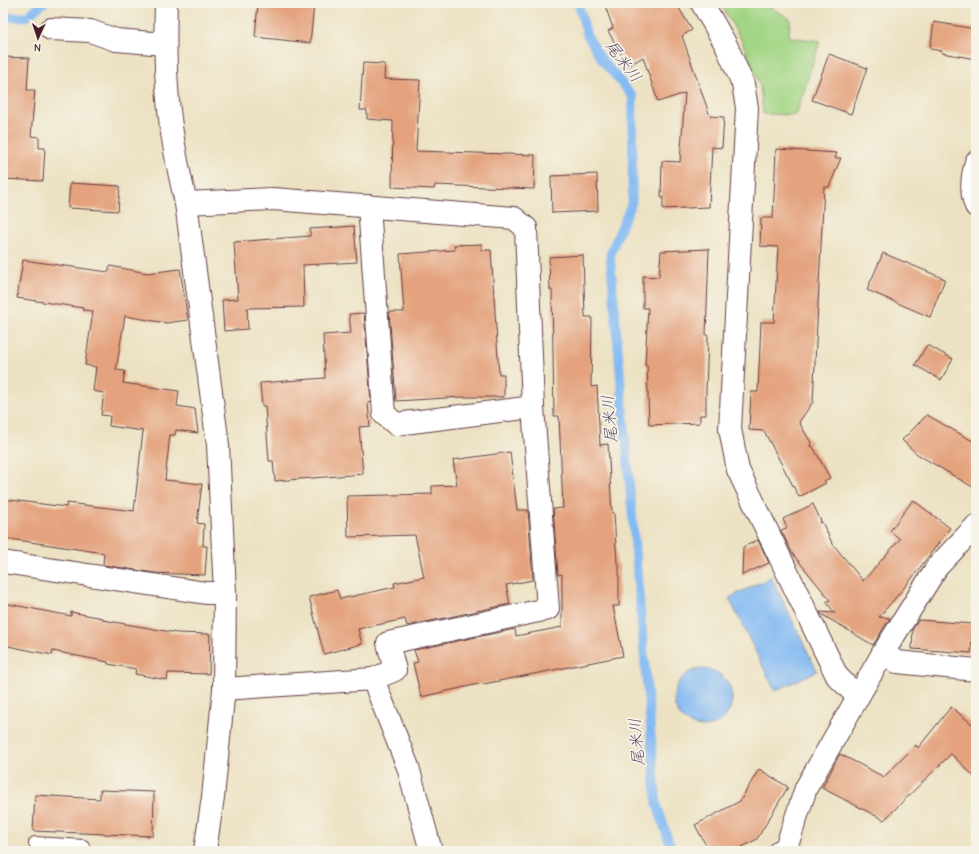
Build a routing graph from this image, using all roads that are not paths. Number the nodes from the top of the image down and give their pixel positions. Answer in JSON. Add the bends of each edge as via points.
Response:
{"nodes":[{"id":1,"x":166,"y":3,"type":"edge"},
{"id":2,"x":702,"y":3,"type":"edge"},
{"id":3,"x":51,"y":29,"type":"dead end"},
{"id":4,"x":165,"y":44,"type":"junction"},
{"id":5,"x":976,"y":162,"type":"edge"},
{"id":6,"x":186,"y":202,"type":"junction"},
{"id":7,"x":369,"y":206,"type":"junction"},
{"id":8,"x":976,"y":206,"type":"edge"},
{"id":9,"x":534,"y":407,"type":"junction"},
{"id":10,"x":976,"y":526,"type":"edge"},
{"id":11,"x":3,"y":562,"type":"edge"},
{"id":12,"x":225,"y":593,"type":"junction"},
{"id":13,"x":882,"y":653,"type":"junction"},
{"id":14,"x":976,"y":670,"type":"edge"},
{"id":15,"x":373,"y":679,"type":"junction"},
{"id":16,"x":224,"y":690,"type":"junction"},
{"id":17,"x":857,"y":696,"type":"junction"},
{"id":18,"x":35,"y":843,"type":"dead end"},
{"id":19,"x":84,"y":851,"type":"edge"},
{"id":20,"x":204,"y":851,"type":"edge"},
{"id":21,"x":431,"y":851,"type":"edge"},
{"id":22,"x":780,"y":851,"type":"edge"}],
"edges":[{"from":1,"to":4,"type":"street"},
{"from":2,"to":17,"type":"street","via":[[726,45],[743,84],[747,108],[730,429],[738,470],[837,676]]},
{"from":3,"to":4,"type":"street","via":[[90,31],[116,40]]},
{"from":4,"to":6,"type":"street","via":[[168,102]]},
{"from":5,"to":8,"type":"street","via":[[973,175],[973,198]]},
{"from":6,"to":7,"type":"street","via":[[273,199]]},
{"from":6,"to":12,"type":"street","via":[[218,445]]},
{"from":7,"to":9,"type":"street","via":[[514,218],[526,228]]},
{"from":7,"to":9,"type":"street","via":[[384,414],[396,424]]},
{"from":9,"to":15,"type":"street","via":[[548,608],[388,643],[395,670]]},
{"from":10,"to":13,"type":"street","via":[[937,568]]},
{"from":11,"to":12,"type":"street","via":[[206,593]]},
{"from":12,"to":16,"type":"street"},
{"from":13,"to":14,"type":"street","via":[[897,662]]},
{"from":13,"to":17,"type":"street"},
{"from":15,"to":16,"type":"street"},
{"from":15,"to":21,"type":"street","via":[[408,767]]},
{"from":16,"to":20,"type":"street","via":[[213,797]]},
{"from":17,"to":22,"type":"street","via":[[806,788],[786,848]]},
{"from":18,"to":19,"type":"lane","via":[[83,846]]}]}
